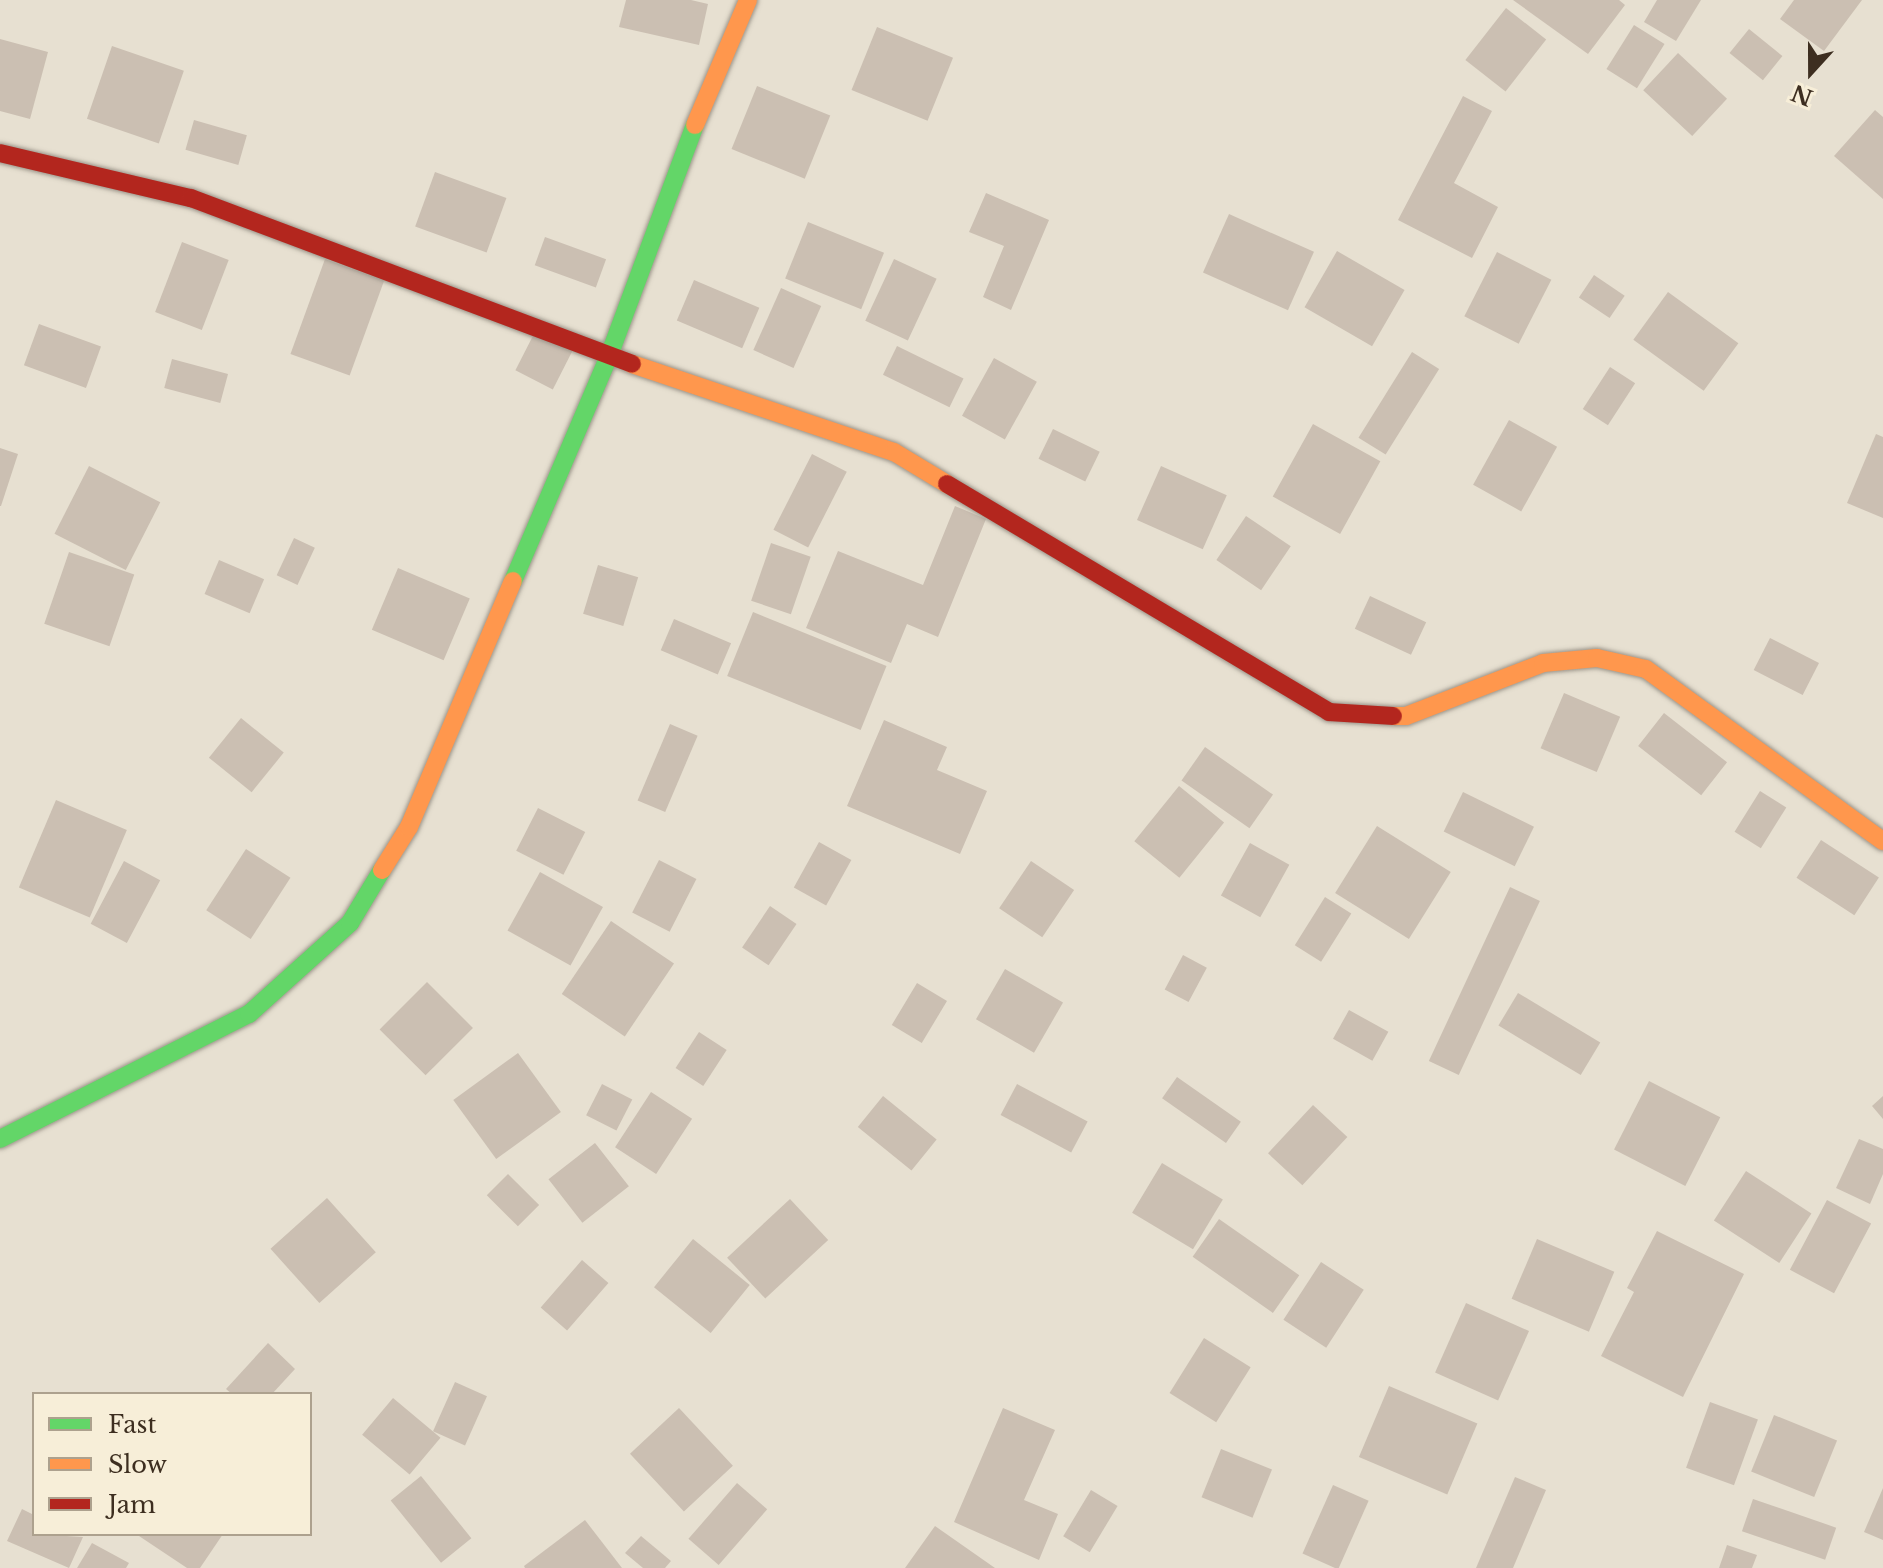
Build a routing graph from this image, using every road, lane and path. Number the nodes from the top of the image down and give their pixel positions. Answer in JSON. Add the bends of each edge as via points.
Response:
{"nodes":[{"id":1,"x":748,"y":0,"type":"edge"},
{"id":2,"x":0,"y":153,"type":"edge"},
{"id":3,"x":609,"y":356,"type":"junction"},
{"id":4,"x":1883,"y":841,"type":"edge"},
{"id":5,"x":0,"y":1139,"type":"edge"}],
"edges":[{"from":1,"to":3,"type":"street","via":[[712,80]]},
{"from":2,"to":3,"type":"street","via":[[191,198]]},
{"from":3,"to":4,"type":"street","via":[[894,452],[1329,712],[1406,716],[1543,663],[1597,658],[1646,669]]},
{"from":3,"to":5,"type":"street","via":[[409,827],[350,923],[249,1014]]}]}
